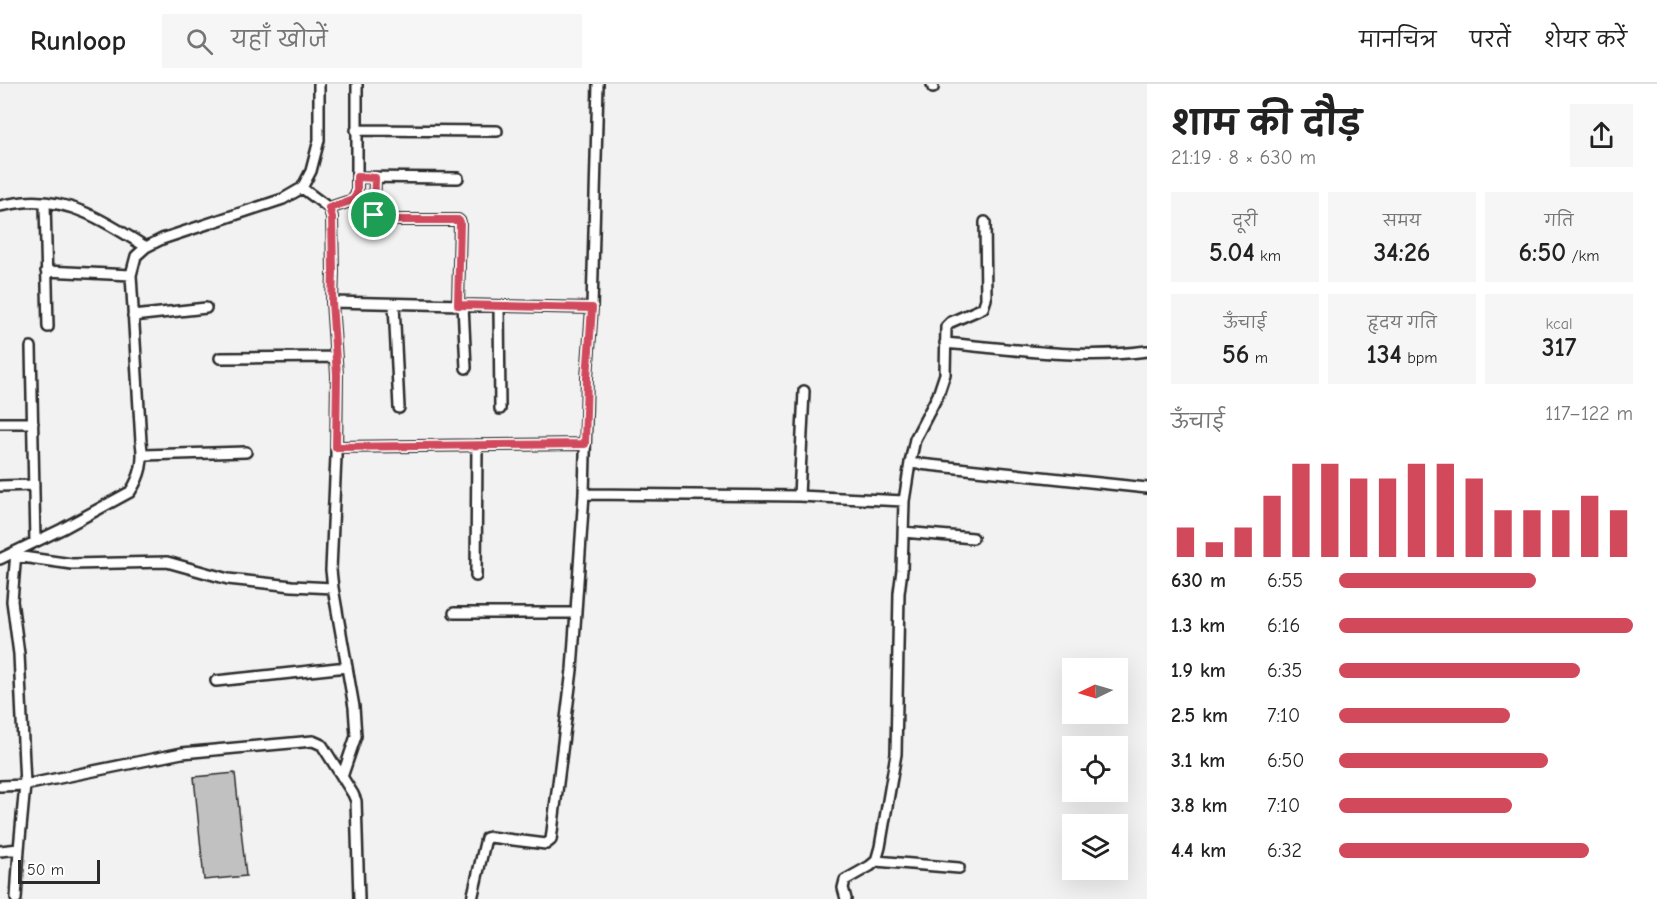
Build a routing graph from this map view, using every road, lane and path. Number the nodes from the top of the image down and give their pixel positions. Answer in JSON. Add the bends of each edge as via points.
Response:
{"nodes":[{"id":1,"x":320,"y":84,"type":"edge"},
{"id":2,"x":357,"y":84,"type":"edge"},
{"id":3,"x":598,"y":84,"type":"edge"},
{"id":4,"x":356,"y":130,"type":"junction"},
{"id":5,"x":497,"y":131,"type":"dead end"},
{"id":6,"x":357,"y":177,"type":"junction"},
{"id":7,"x":375,"y":178,"type":"junction"},
{"id":8,"x":458,"y":178,"type":"dead end"},
{"id":9,"x":302,"y":188,"type":"junction"},
{"id":10,"x":45,"y":203,"type":"junction"},
{"id":11,"x":0,"y":206,"type":"edge"},
{"id":12,"x":329,"y":208,"type":"junction"},
{"id":13,"x":985,"y":222,"type":"dead end"},
{"id":14,"x":146,"y":247,"type":"junction"},
{"id":15,"x":46,"y":271,"type":"junction"},
{"id":16,"x":131,"y":275,"type":"junction"},
{"id":17,"x":332,"y":302,"type":"junction"},
{"id":18,"x":394,"y":304,"type":"junction"},
{"id":19,"x":460,"y":305,"type":"junction"},
{"id":20,"x":499,"y":306,"type":"junction"},
{"id":21,"x":206,"y":308,"type":"dead end"},
{"id":22,"x":592,"y":308,"type":"junction"},
{"id":23,"x":134,"y":315,"type":"junction"},
{"id":24,"x":48,"y":327,"type":"dead end"},
{"id":25,"x":945,"y":343,"type":"junction"},
{"id":26,"x":31,"y":346,"type":"dead end"},
{"id":27,"x":1147,"y":351,"type":"edge"},
{"id":28,"x":336,"y":357,"type":"junction"},
{"id":29,"x":220,"y":358,"type":"dead end"},
{"id":30,"x":466,"y":368,"type":"dead end"},
{"id":31,"x":804,"y":391,"type":"dead end"},
{"id":32,"x":399,"y":408,"type":"dead end"},
{"id":33,"x":500,"y":409,"type":"dead end"},
{"id":34,"x":0,"y":423,"type":"edge"},
{"id":35,"x":33,"y":423,"type":"junction"},
{"id":36,"x":585,"y":444,"type":"junction"},
{"id":37,"x":477,"y":445,"type":"junction"},
{"id":38,"x":336,"y":447,"type":"junction"},
{"id":39,"x":246,"y":452,"type":"dead end"},
{"id":40,"x":143,"y":455,"type":"junction"},
{"id":41,"x":910,"y":463,"type":"junction"},
{"id":42,"x":34,"y":485,"type":"junction"},
{"id":43,"x":0,"y":486,"type":"edge"},
{"id":44,"x":1147,"y":488,"type":"edge"},
{"id":45,"x":584,"y":494,"type":"junction"},
{"id":46,"x":799,"y":496,"type":"junction"},
{"id":47,"x":904,"y":501,"type":"junction"},
{"id":48,"x":903,"y":532,"type":"junction"},
{"id":49,"x":973,"y":538,"type":"dead end"},
{"id":50,"x":35,"y":542,"type":"junction"},
{"id":51,"x":16,"y":554,"type":"junction"},
{"id":52,"x":0,"y":559,"type":"edge"},
{"id":53,"x":476,"y":576,"type":"dead end"},
{"id":54,"x":333,"y":588,"type":"junction"},
{"id":55,"x":454,"y":613,"type":"dead end"},
{"id":56,"x":576,"y":613,"type":"junction"},
{"id":57,"x":347,"y":667,"type":"junction"},
{"id":58,"x":216,"y":681,"type":"dead end"},
{"id":59,"x":342,"y":777,"type":"junction"},
{"id":60,"x":25,"y":785,"type":"junction"},
{"id":61,"x":0,"y":786,"type":"edge"},
{"id":62,"x":20,"y":849,"type":"junction"},
{"id":63,"x":0,"y":851,"type":"edge"},
{"id":64,"x":876,"y":861,"type":"junction"},
{"id":65,"x":959,"y":868,"type":"dead end"},
{"id":66,"x":16,"y":899,"type":"edge"},
{"id":67,"x":358,"y":899,"type":"edge"},
{"id":68,"x":472,"y":899,"type":"edge"},
{"id":69,"x":846,"y":899,"type":"edge"}],
"edges":[{"from":1,"to":9,"type":"street","via":[[319,140],[312,171]]},
{"from":2,"to":4,"type":"street"},
{"from":3,"to":22,"type":"street"},
{"from":4,"to":5,"type":"street"},
{"from":4,"to":6,"type":"street"},
{"from":6,"to":7,"type":"street"},
{"from":6,"to":12,"type":"street","via":[[353,200]]},
{"from":7,"to":8,"type":"street"},
{"from":7,"to":19,"type":"street","via":[[374,215],[380,220],[460,222]]},
{"from":9,"to":12,"type":"street"},
{"from":9,"to":14,"type":"street","via":[[283,200]]},
{"from":10,"to":11,"type":"street"},
{"from":10,"to":14,"type":"street","via":[[80,209]]},
{"from":10,"to":15,"type":"street"},
{"from":12,"to":17,"type":"street"},
{"from":13,"to":25,"type":"street","via":[[986,299],[983,308],[946,327]]},
{"from":14,"to":16,"type":"street","via":[[136,256]]},
{"from":15,"to":16,"type":"street"},
{"from":15,"to":24,"type":"street"},
{"from":16,"to":23,"type":"street"},
{"from":17,"to":18,"type":"street"},
{"from":17,"to":28,"type":"street"},
{"from":18,"to":19,"type":"street"},
{"from":18,"to":32,"type":"street"},
{"from":19,"to":20,"type":"street"},
{"from":19,"to":30,"type":"street"},
{"from":20,"to":22,"type":"street"},
{"from":20,"to":33,"type":"street"},
{"from":21,"to":23,"type":"street"},
{"from":22,"to":36,"type":"street"},
{"from":23,"to":40,"type":"street"},
{"from":25,"to":27,"type":"street","via":[[1080,355]]},
{"from":25,"to":41,"type":"street","via":[[945,374],[915,439]]},
{"from":26,"to":35,"type":"street"},
{"from":28,"to":29,"type":"street"},
{"from":28,"to":38,"type":"street"},
{"from":31,"to":46,"type":"street"},
{"from":34,"to":35,"type":"street"},
{"from":35,"to":42,"type":"street"},
{"from":36,"to":37,"type":"street"},
{"from":36,"to":45,"type":"street"},
{"from":37,"to":38,"type":"street"},
{"from":37,"to":53,"type":"street"},
{"from":38,"to":54,"type":"street"},
{"from":39,"to":40,"type":"street"},
{"from":40,"to":50,"type":"street","via":[[140,473],[130,492]]},
{"from":41,"to":44,"type":"street"},
{"from":41,"to":47,"type":"street"},
{"from":42,"to":43,"type":"street"},
{"from":42,"to":50,"type":"street"},
{"from":45,"to":46,"type":"street"},
{"from":45,"to":56,"type":"street"},
{"from":46,"to":47,"type":"street"},
{"from":47,"to":48,"type":"street"},
{"from":48,"to":49,"type":"street"},
{"from":48,"to":64,"type":"street","via":[[896,754]]},
{"from":50,"to":51,"type":"street"},
{"from":51,"to":52,"type":"street"},
{"from":51,"to":54,"type":"street","via":[[72,564],[167,562],[228,579]]},
{"from":51,"to":60,"type":"street","via":[[12,601],[19,654]]},
{"from":54,"to":57,"type":"street"},
{"from":55,"to":56,"type":"street"},
{"from":56,"to":68,"type":"street","via":[[551,840],[546,844],[486,838]]},
{"from":57,"to":58,"type":"street"},
{"from":57,"to":59,"type":"street","via":[[356,736]]},
{"from":59,"to":60,"type":"street","via":[[322,745],[313,741],[182,753]]},
{"from":59,"to":67,"type":"street","via":[[356,801]]},
{"from":60,"to":61,"type":"street"},
{"from":60,"to":62,"type":"street"},
{"from":62,"to":63,"type":"street"},
{"from":62,"to":66,"type":"street"},
{"from":64,"to":65,"type":"street"},
{"from":64,"to":69,"type":"street","via":[[845,880]]}]}
